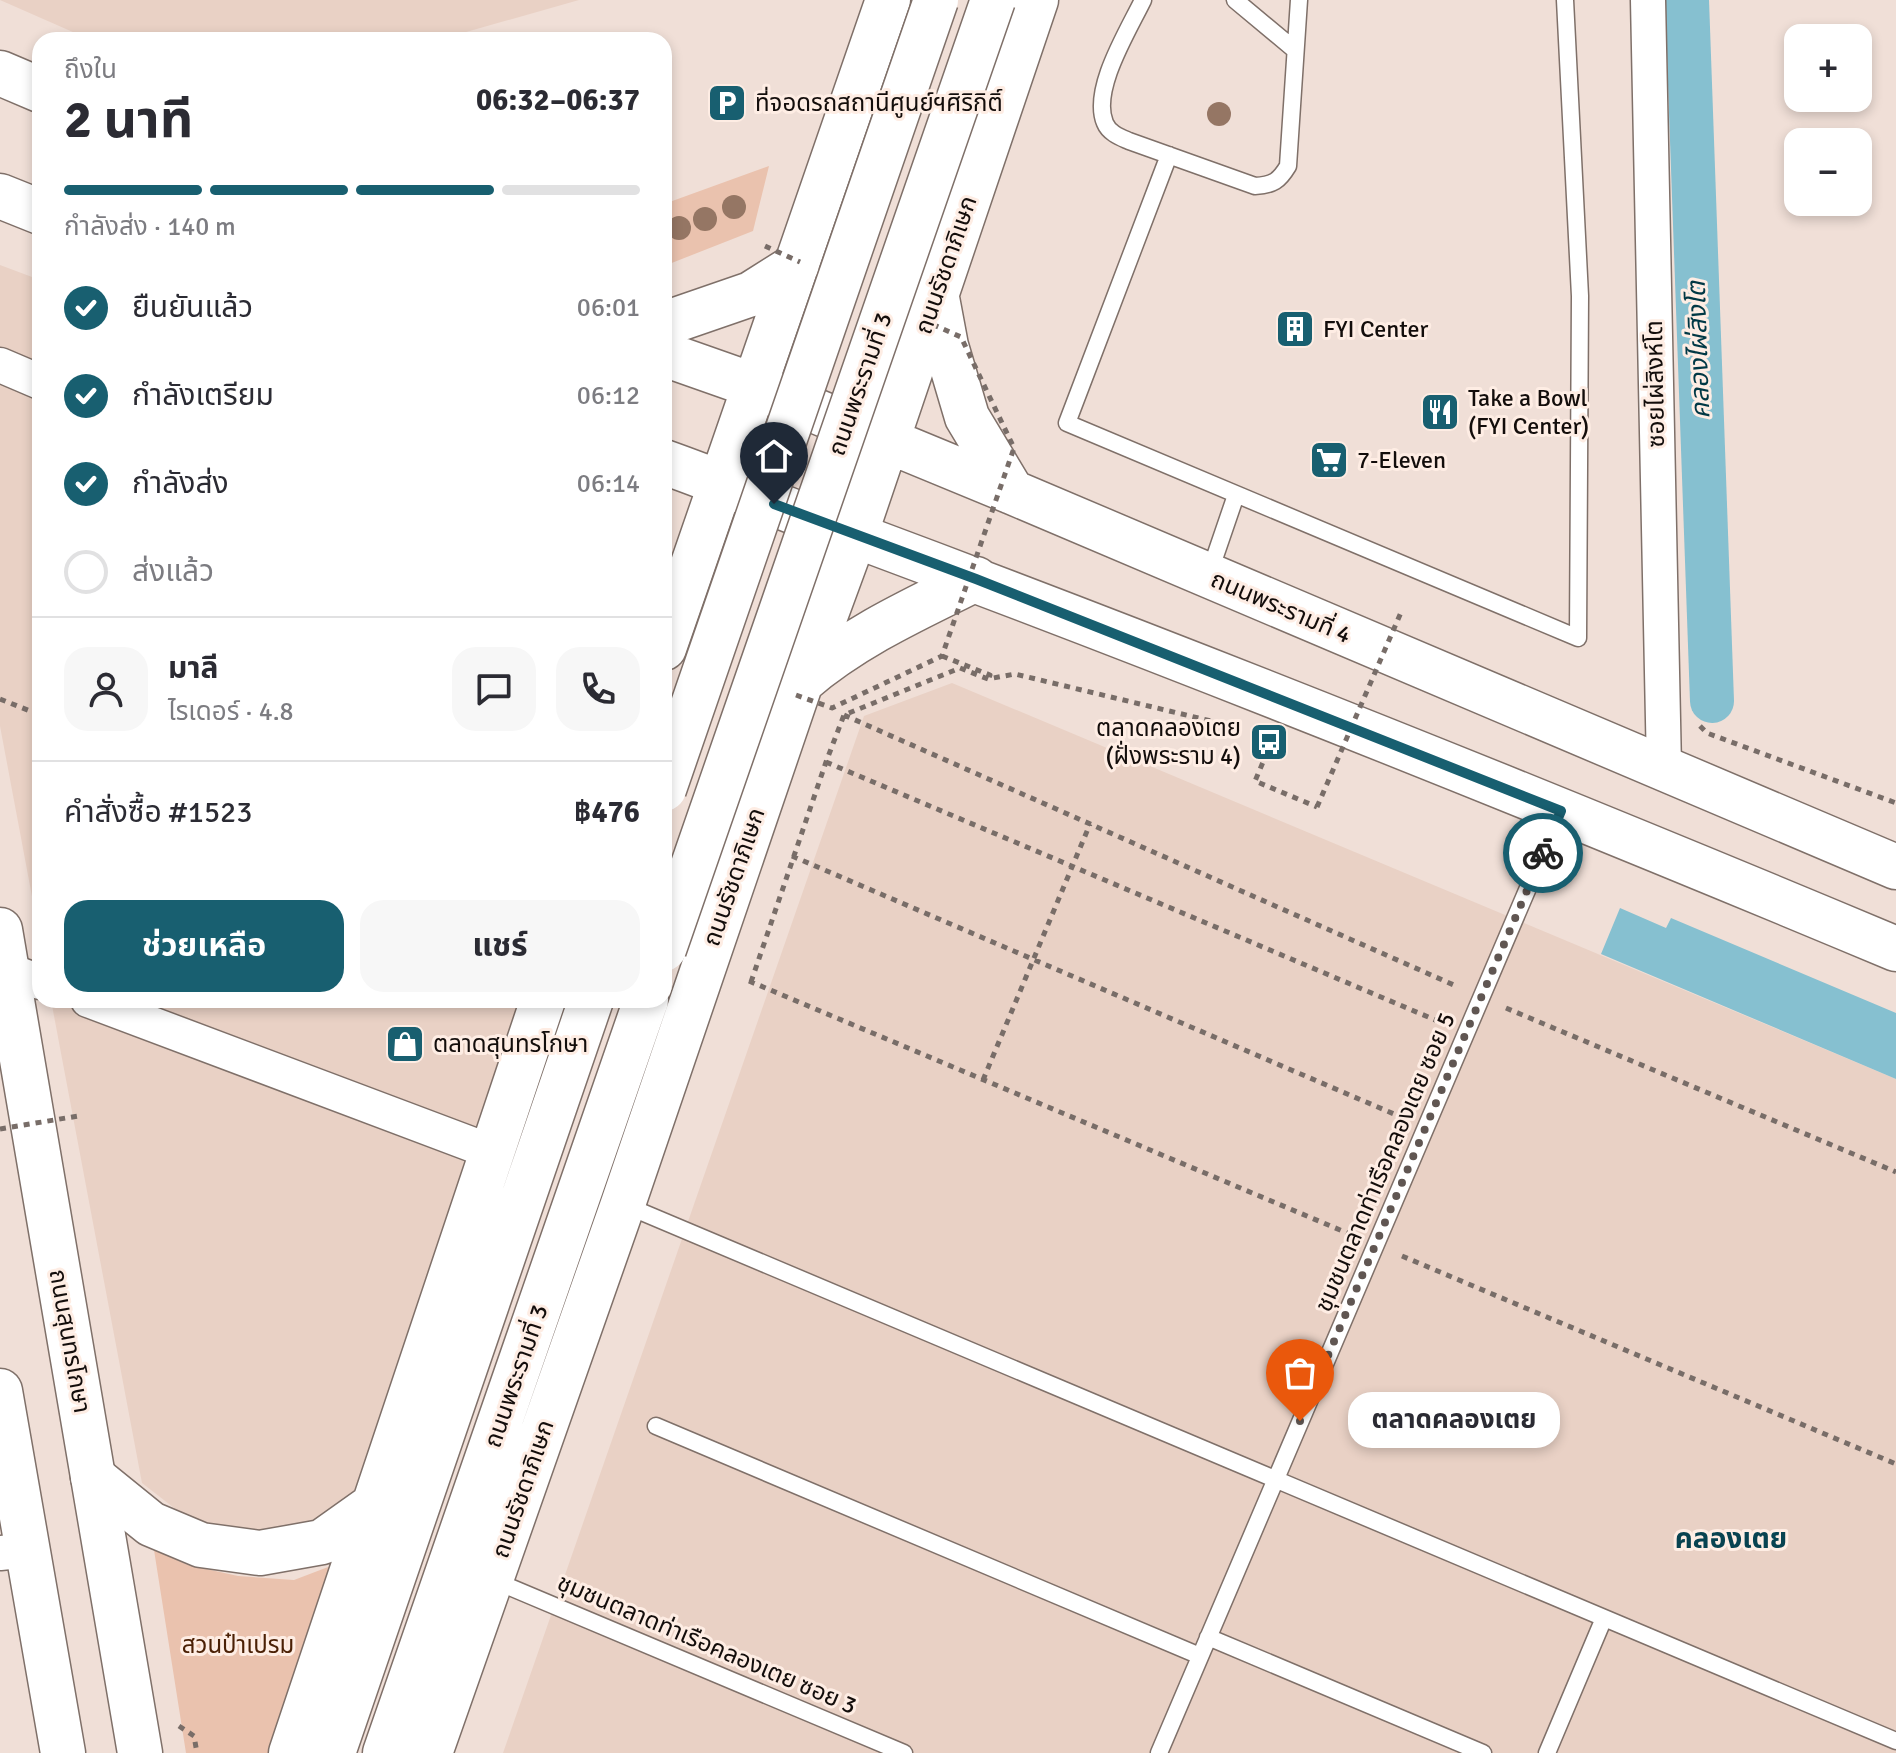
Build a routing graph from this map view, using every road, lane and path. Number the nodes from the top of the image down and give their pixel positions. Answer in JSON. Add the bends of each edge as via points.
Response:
{"nodes":[{"id":1,"x":888,"y":0,"type":"edge"},
{"id":2,"x":936,"y":0,"type":"edge"},
{"id":3,"x":993,"y":0,"type":"edge"},
{"id":4,"x":1036,"y":0,"type":"edge"},
{"id":5,"x":1143,"y":0,"type":"edge"},
{"id":6,"x":1235,"y":0,"type":"edge"},
{"id":7,"x":1299,"y":0,"type":"edge"},
{"id":8,"x":1565,"y":0,"type":"edge"},
{"id":9,"x":1648,"y":0,"type":"edge"},
{"id":10,"x":1295,"y":50,"type":"junction"},
{"id":11,"x":0,"y":73,"type":"edge"},
{"id":12,"x":32,"y":87,"type":"edge"},
{"id":13,"x":1169,"y":155,"type":"junction"},
{"id":14,"x":0,"y":196,"type":"edge"},
{"id":15,"x":32,"y":209,"type":"edge"},
{"id":16,"x":789,"y":259,"type":"junction"},
{"id":17,"x":928,"y":306,"type":"junction"},
{"id":18,"x":672,"y":321,"type":"edge"},
{"id":19,"x":672,"y":357,"type":"edge"},
{"id":20,"x":0,"y":365,"type":"edge"},
{"id":21,"x":32,"y":379,"type":"edge"},
{"id":22,"x":755,"y":386,"type":"junction"},
{"id":23,"x":886,"y":441,"type":"junction"},
{"id":24,"x":672,"y":465,"type":"edge"},
{"id":25,"x":721,"y":482,"type":"junction"},
{"id":26,"x":1012,"y":492,"type":"junction"},
{"id":27,"x":1236,"y":495,"type":"junction"},
{"id":28,"x":855,"y":535,"type":"junction"},
{"id":29,"x":1208,"y":576,"type":"junction"},
{"id":30,"x":976,"y":579,"type":"junction"},
{"id":31,"x":1402,"y":610,"type":"dead end"},
{"id":32,"x":672,"y":625,"type":"edge"},
{"id":33,"x":942,"y":656,"type":"junction"},
{"id":34,"x":989,"y":677,"type":"junction"},
{"id":35,"x":795,"y":687,"type":"junction"},
{"id":36,"x":0,"y":699,"type":"edge"},
{"id":37,"x":32,"y":712,"type":"edge"},
{"id":38,"x":844,"y":715,"type":"junction"},
{"id":39,"x":1691,"y":718,"type":"dead end"},
{"id":40,"x":1214,"y":721,"type":"dead end"},
{"id":41,"x":1275,"y":736,"type":"dead end"},
{"id":42,"x":1334,"y":760,"type":"dead end"},
{"id":43,"x":826,"y":762,"type":"junction"},
{"id":44,"x":672,"y":766,"type":"edge"},
{"id":45,"x":1349,"y":766,"type":"dead end"},
{"id":46,"x":1664,"y":768,"type":"junction"},
{"id":47,"x":1896,"y":803,"type":"edge"},
{"id":48,"x":1561,"y":811,"type":"junction"},
{"id":49,"x":1090,"y":824,"type":"junction"},
{"id":50,"x":747,"y":837,"type":"junction"},
{"id":51,"x":794,"y":857,"type":"junction"},
{"id":52,"x":1072,"y":867,"type":"junction"},
{"id":53,"x":1896,"y":867,"type":"edge"},
{"id":54,"x":1896,"y":949,"type":"edge"},
{"id":55,"x":684,"y":956,"type":"edge"},
{"id":56,"x":1034,"y":960,"type":"junction"},
{"id":57,"x":16,"y":961,"type":"edge"},
{"id":58,"x":751,"y":982,"type":"junction"},
{"id":59,"x":1481,"y":997,"type":"junction"},
{"id":60,"x":672,"y":1005,"type":"edge"},
{"id":61,"x":109,"y":1008,"type":"edge"},
{"id":62,"x":540,"y":1008,"type":"edge"},
{"id":63,"x":588,"y":1008,"type":"edge"},
{"id":64,"x":643,"y":1008,"type":"edge"},
{"id":65,"x":671,"y":1008,"type":"edge"},
{"id":66,"x":1466,"y":1033,"type":"junction"},
{"id":67,"x":983,"y":1080,"type":"junction"},
{"id":68,"x":78,"y":1116,"type":"dead end"},
{"id":69,"x":1426,"y":1128,"type":"junction"},
{"id":70,"x":0,"y":1129,"type":"edge"},
{"id":71,"x":492,"y":1152,"type":"junction"},
{"id":72,"x":1896,"y":1172,"type":"edge"},
{"id":73,"x":623,"y":1204,"type":"junction"},
{"id":74,"x":1375,"y":1245,"type":"junction"},
{"id":75,"x":0,"y":1391,"type":"edge"},
{"id":76,"x":656,"y":1426,"type":"dead end"},
{"id":77,"x":1896,"y":1464,"type":"edge"},
{"id":78,"x":93,"y":1477,"type":"junction"},
{"id":79,"x":1275,"y":1479,"type":"junction"},
{"id":80,"x":374,"y":1505,"type":"junction"},
{"id":81,"x":14,"y":1552,"type":"edge"},
{"id":82,"x":491,"y":1579,"type":"junction"},
{"id":83,"x":1604,"y":1618,"type":"junction"},
{"id":84,"x":1208,"y":1637,"type":"junction"},
{"id":85,"x":1200,"y":1656,"type":"junction"},
{"id":86,"x":175,"y":1723,"type":"dead end"},
{"id":87,"x":1896,"y":1741,"type":"edge"},
{"id":88,"x":63,"y":1753,"type":"edge"},
{"id":89,"x":140,"y":1753,"type":"edge"},
{"id":90,"x":197,"y":1753,"type":"edge"},
{"id":91,"x":291,"y":1753,"type":"edge"},
{"id":92,"x":333,"y":1753,"type":"edge"},
{"id":93,"x":385,"y":1753,"type":"edge"},
{"id":94,"x":430,"y":1753,"type":"edge"},
{"id":95,"x":904,"y":1753,"type":"edge"},
{"id":96,"x":1159,"y":1753,"type":"edge"},
{"id":97,"x":1483,"y":1753,"type":"edge"},
{"id":98,"x":1547,"y":1753,"type":"edge"}],
"edges":[{"from":1,"to":16,"type":"main road"},
{"from":2,"to":44,"type":"main road","bridge":true},
{"from":3,"to":55,"type":"main road","name":"ถนนพระรามที่ 3","bridge":true},
{"from":4,"to":17,"type":"main road","name":"ถนนรัชดาภิเษก"},
{"from":5,"to":13,"type":"lane","via":[[1100,102],[1105,125],[1115,135]]},
{"from":6,"to":10,"type":"lane"},
{"from":7,"to":10,"type":"lane"},
{"from":8,"to":27,"type":"lane","via":[[1580,296],[1578,638]]},
{"from":9,"to":46,"type":"street","name":"ซอยไผ่สิงห์โต"},
{"from":10,"to":13,"type":"lane","via":[[1288,166],[1281,179],[1255,186]]},
{"from":11,"to":12,"type":"main road"},
{"from":13,"to":27,"type":"lane","via":[[1067,423]]},
{"from":14,"to":15,"type":"main road"},
{"from":16,"to":18,"type":"main road","via":[[751,294]]},
{"from":16,"to":22,"type":"main road"},
{"from":17,"to":23,"type":"main road","name":"ถนนรัชดาภิเษก"},
{"from":17,"to":26,"type":"main road","via":[[967,417]]},
{"from":17,"to":33,"type":"path","bridge":true,"via":[[961,337],[1014,448]]},
{"from":19,"to":22,"type":"main road","name":"ถนนพระรามที่ 4"},
{"from":20,"to":21,"type":"street"},
{"from":22,"to":23,"type":"main road","name":"ถนนพระรามที่ 4"},
{"from":22,"to":25,"type":"main road"},
{"from":23,"to":26,"type":"main road","name":"ถนนพระรามที่ 4"},
{"from":23,"to":28,"type":"main road","name":"ถนนรัชดาภิเษก"},
{"from":24,"to":25,"type":"main road"},
{"from":25,"to":28,"type":"main road"},
{"from":25,"to":32,"type":"main road"},
{"from":26,"to":29,"type":"main road","name":"ถนนพระรามที่ 4"},
{"from":27,"to":29,"type":"lane"},
{"from":28,"to":30,"type":"main road"},
{"from":28,"to":35,"type":"main road","name":"ถนนรัชดาภิเษก"},
{"from":29,"to":46,"type":"main road","name":"ถนนพระรามที่ 4"},
{"from":30,"to":35,"type":"main road","via":[[868,633],[830,656]]},
{"from":30,"to":48,"type":"main road"},
{"from":31,"to":41,"type":"path","bridge":true,"via":[[1317,807],[1255,781]]},
{"from":33,"to":34,"type":"path"},
{"from":33,"to":35,"type":"path","bridge":true,"via":[[832,708]]},
{"from":34,"to":38,"type":"path","via":[[960,668]]},
{"from":34,"to":40,"type":"path","via":[[1015,674]]},
{"from":35,"to":50,"type":"main road","name":"ถนนรัชดาภิเษก"},
{"from":36,"to":37,"type":"path"},
{"from":38,"to":43,"type":"path"},
{"from":38,"to":49,"type":"path"},
{"from":39,"to":47,"type":"path","via":[[1707,733]]},
{"from":42,"to":45,"type":"path"},
{"from":43,"to":51,"type":"path"},
{"from":43,"to":52,"type":"path"},
{"from":46,"to":53,"type":"main road","name":"ถนนพระรามที่ 4"},
{"from":48,"to":54,"type":"main road"},
{"from":48,"to":59,"type":"lane","name":"ชุมชนตลาดท่าเรือคลองเตย ซอย 5"},
{"from":49,"to":52,"type":"path"},
{"from":49,"to":59,"type":"path"},
{"from":50,"to":51,"type":"path"},
{"from":50,"to":55,"type":"main road","name":"ถนนรัชดาภิเษก"},
{"from":51,"to":56,"type":"path"},
{"from":51,"to":58,"type":"path"},
{"from":52,"to":56,"type":"path"},
{"from":52,"to":66,"type":"path"},
{"from":55,"to":58,"type":"path"},
{"from":55,"to":60,"type":"main road","name":"ถนนรัชดาภิเษก"},
{"from":56,"to":67,"type":"path"},
{"from":56,"to":69,"type":"path"},
{"from":57,"to":78,"type":"main road","name":"ถนนสุนทรโกษา"},
{"from":58,"to":67,"type":"path"},
{"from":59,"to":66,"type":"lane","name":"ชุมชนตลาดท่าเรือคลองเตย ซอย 5"},
{"from":59,"to":72,"type":"path"},
{"from":61,"to":71,"type":"street"},
{"from":62,"to":71,"type":"main road"},
{"from":63,"to":92,"type":"main road"},
{"from":64,"to":93,"type":"main road","name":"ถนนพระรามที่ 3"},
{"from":65,"to":73,"type":"main road","name":"ถนนรัชดาภิเษก"},
{"from":66,"to":69,"type":"lane","name":"ชุมชนตลาดท่าเรือคลองเตย ซอย 5"},
{"from":67,"to":74,"type":"path"},
{"from":68,"to":70,"type":"path","bridge":true},
{"from":69,"to":74,"type":"lane","name":"ชุมชนตลาดท่าเรือคลองเตย ซอย 5"},
{"from":71,"to":80,"type":"main road"},
{"from":73,"to":79,"type":"lane"},
{"from":73,"to":82,"type":"main road","name":"ถนนรัชดาภิเษก"},
{"from":74,"to":77,"type":"path"},
{"from":74,"to":79,"type":"lane","name":"ชุมชนตลาดท่าเรือคลองเตย ซอย 5"},
{"from":75,"to":81,"type":"main road"},
{"from":76,"to":85,"type":"lane"},
{"from":78,"to":80,"type":"main road","via":[[151,1524],[201,1545],[260,1553],[322,1542]]},
{"from":78,"to":89,"type":"main road","name":"ถนนสุนทรโกษา"},
{"from":79,"to":83,"type":"lane"},
{"from":79,"to":84,"type":"lane","name":"ชุมชนตลาดท่าเรือคลองเตย ซอย 5"},
{"from":80,"to":91,"type":"main road"},
{"from":81,"to":88,"type":"main road"},
{"from":82,"to":94,"type":"main road","name":"ถนนรัชดาภิเษก"},
{"from":82,"to":95,"type":"lane","name":"ชุมชนตลาดท่าเรือคลองเตย ซอย 3"},
{"from":83,"to":87,"type":"lane"},
{"from":83,"to":98,"type":"lane"},
{"from":84,"to":85,"type":"lane","name":"ชุมชนตลาดท่าเรือคลองเตย ซอย 5"},
{"from":84,"to":97,"type":"lane"},
{"from":85,"to":96,"type":"lane","name":"ชุมชนตลาดท่าเรือคลองเตย ซอย 5"},
{"from":86,"to":90,"type":"path","via":[[194,1736]]}]}
